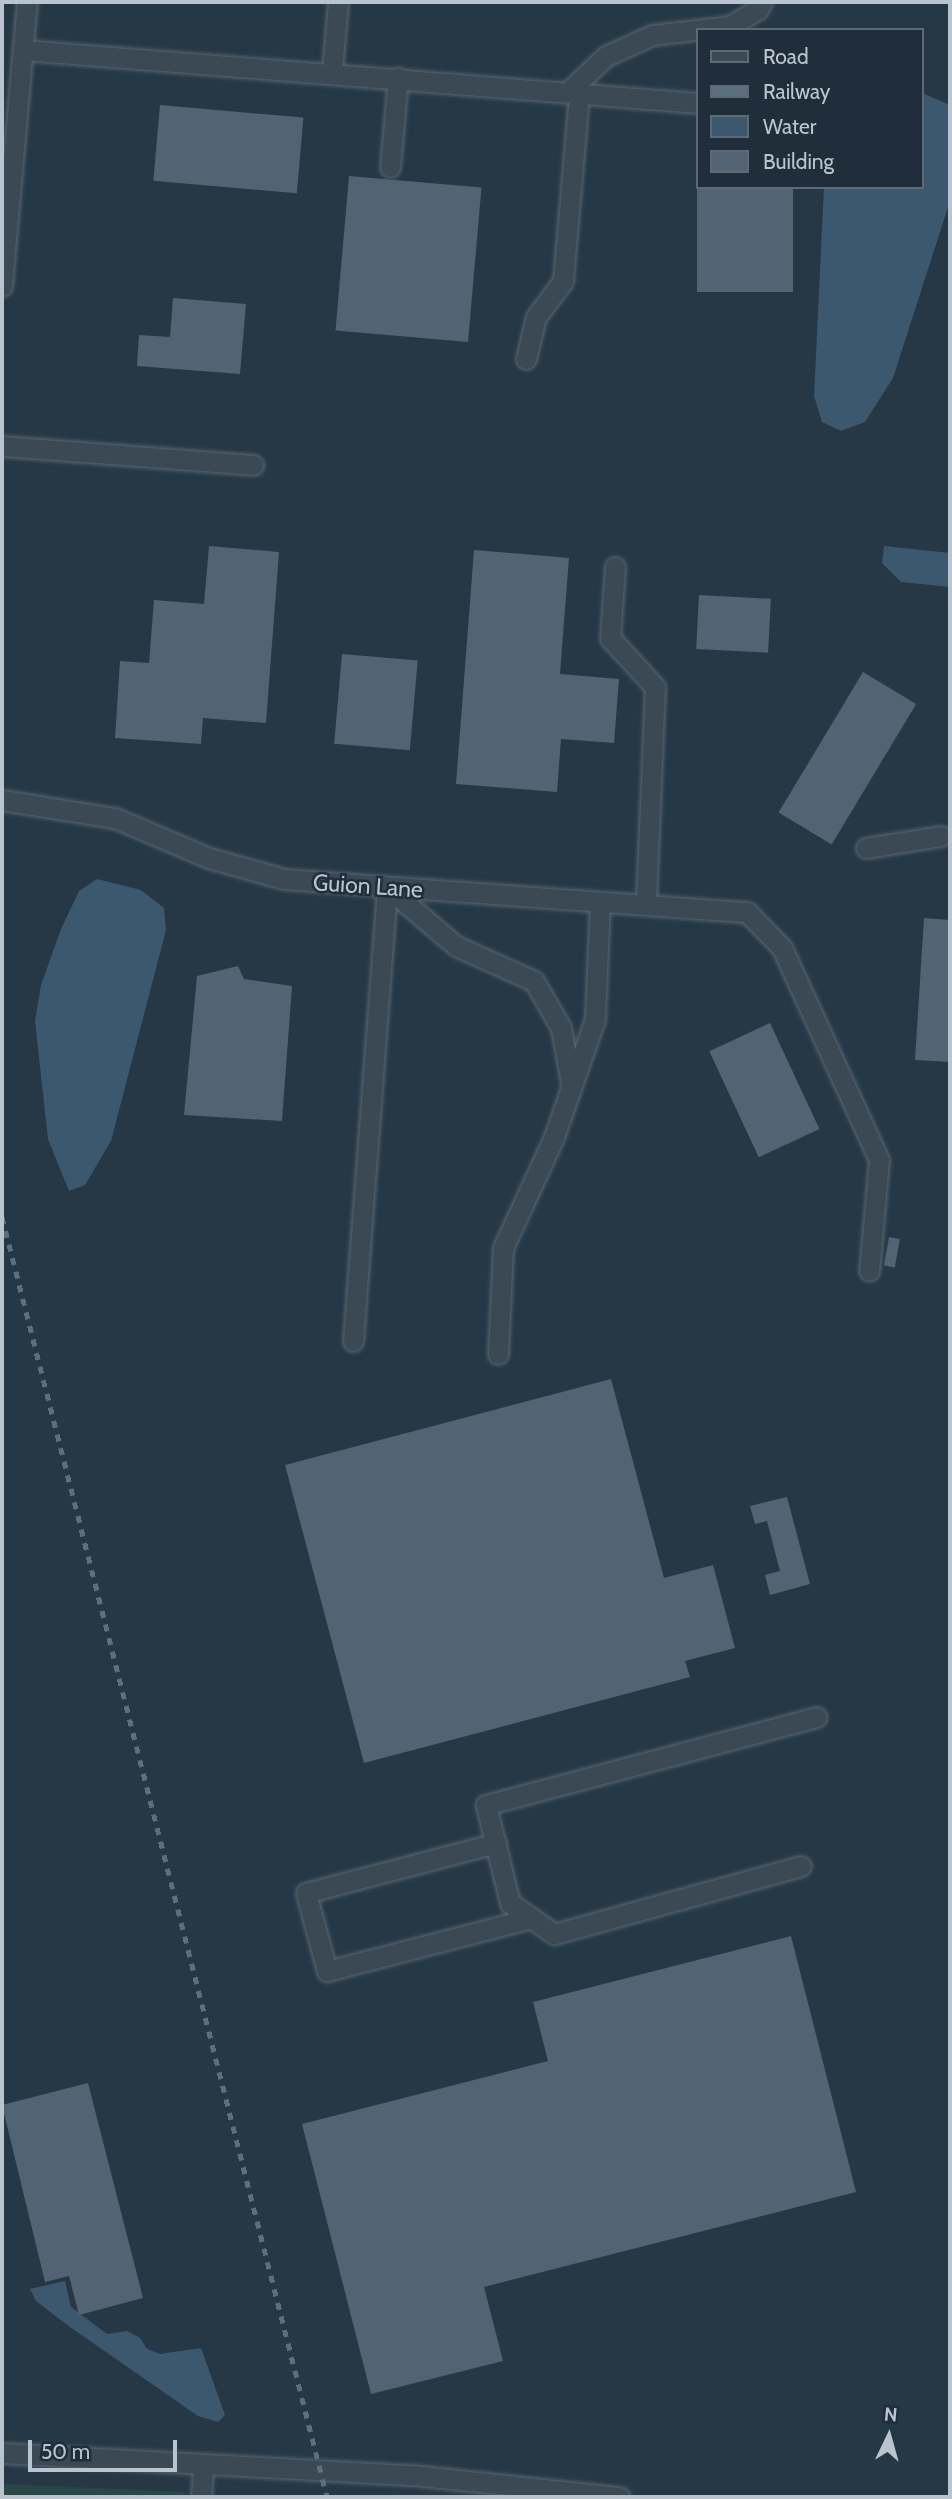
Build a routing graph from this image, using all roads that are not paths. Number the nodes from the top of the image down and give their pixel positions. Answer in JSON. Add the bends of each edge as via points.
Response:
{"nodes":[{"id":1,"x":27,"y":2,"type":"edge"},
{"id":2,"x":338,"y":2,"type":"edge"},
{"id":3,"x":762,"y":2,"type":"edge"},
{"id":4,"x":713,"y":28,"type":"edge"},
{"id":5,"x":696,"y":30,"type":"edge"},
{"id":6,"x":23,"y":50,"type":"junction"},
{"id":7,"x":332,"y":71,"type":"junction"},
{"id":8,"x":398,"y":77,"type":"junction"},
{"id":9,"x":574,"y":92,"type":"junction"},
{"id":10,"x":696,"y":103,"type":"edge"},
{"id":11,"x":390,"y":167,"type":"dead end"},
{"id":12,"x":2,"y":286,"type":"edge"},
{"id":13,"x":526,"y":359,"type":"dead end"},
{"id":14,"x":2,"y":446,"type":"edge"},
{"id":15,"x":253,"y":466,"type":"dead end"},
{"id":16,"x":615,"y":567,"type":"dead end"},
{"id":17,"x":2,"y":800,"type":"edge"},
{"id":18,"x":947,"y":837,"type":"edge"},
{"id":19,"x":866,"y":848,"type":"dead end"},
{"id":20,"x":387,"y":887,"type":"junction"},
{"id":21,"x":600,"y":902,"type":"junction"},
{"id":22,"x":646,"y":905,"type":"junction"},
{"id":23,"x":572,"y":1086,"type":"junction"},
{"id":24,"x":869,"y":1271,"type":"dead end"},
{"id":25,"x":353,"y":1341,"type":"dead end"},
{"id":26,"x":498,"y":1354,"type":"dead end"},
{"id":27,"x":817,"y":1717,"type":"dead end"},
{"id":28,"x":496,"y":1843,"type":"junction"},
{"id":29,"x":801,"y":1866,"type":"dead end"},
{"id":30,"x":532,"y":1918,"type":"junction"},
{"id":31,"x":2,"y":2454,"type":"edge"},
{"id":32,"x":203,"y":2466,"type":"junction"},
{"id":33,"x":201,"y":2497,"type":"edge"},
{"id":34,"x":620,"y":2497,"type":"edge"}],
"edges":[{"from":1,"to":6,"type":"street"},
{"from":2,"to":7,"type":"street"},
{"from":3,"to":4,"type":"street","via":[[730,26]]},
{"from":5,"to":9,"type":"street","via":[[652,35],[606,56]]},
{"from":6,"to":7,"type":"street"},
{"from":6,"to":12,"type":"street"},
{"from":7,"to":8,"type":"street"},
{"from":8,"to":9,"type":"street"},
{"from":8,"to":11,"type":"street"},
{"from":9,"to":10,"type":"street"},
{"from":9,"to":13,"type":"street","via":[[563,281],[536,317]]},
{"from":14,"to":15,"type":"street"},
{"from":16,"to":22,"type":"street","via":[[610,638],[655,687]]},
{"from":17,"to":20,"type":"street","name":"Guion Lane","via":[[115,818],[257,874]]},
{"from":18,"to":19,"type":"street"},
{"from":20,"to":21,"type":"street","name":"Guion Lane"},
{"from":20,"to":23,"type":"street","via":[[456,946],[534,981],[561,1028]]},
{"from":20,"to":25,"type":"street"},
{"from":21,"to":22,"type":"street","name":"Guion Lane"},
{"from":21,"to":23,"type":"street","via":[[595,1019]]},
{"from":22,"to":24,"type":"street","name":"Guion Lane","via":[[747,912],[782,948],[879,1160]]},
{"from":23,"to":26,"type":"street","via":[[503,1248]]},
{"from":27,"to":28,"type":"street","via":[[486,1805]]},
{"from":28,"to":30,"type":"street","via":[[510,1903]]},
{"from":28,"to":30,"type":"street","via":[[306,1893],[327,1970]]},
{"from":29,"to":30,"type":"street","via":[[554,1934]]},
{"from":31,"to":32,"type":"street"},
{"from":32,"to":33,"type":"street"},
{"from":32,"to":34,"type":"street","via":[[413,2475]]}]}
